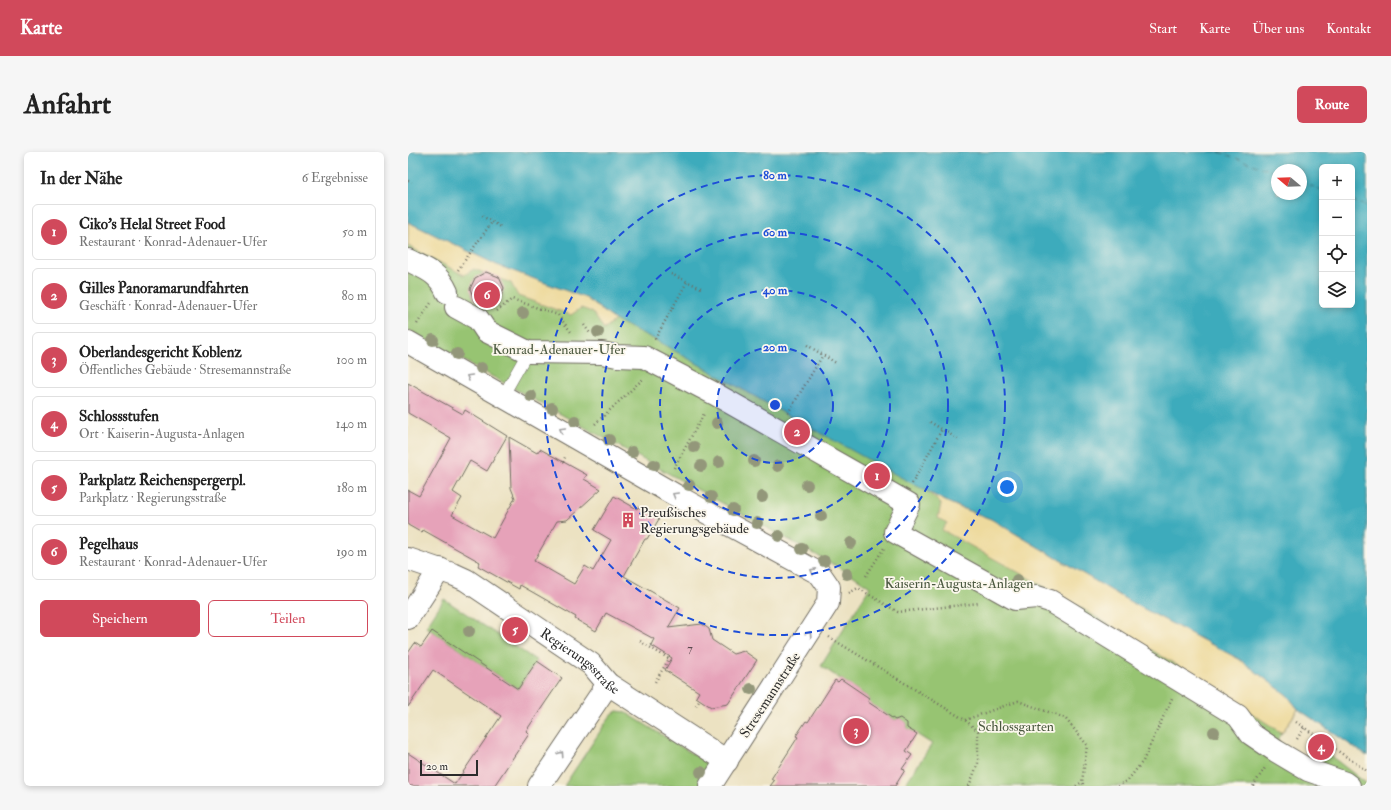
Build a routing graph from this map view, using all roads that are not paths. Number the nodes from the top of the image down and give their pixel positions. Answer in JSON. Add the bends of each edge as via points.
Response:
{"nodes":[{"id":1,"x":408,"y":260,"type":"edge"},
{"id":2,"x":412,"y":334,"type":"edge"},
{"id":3,"x":528,"y":352,"type":"junction"},
{"id":4,"x":503,"y":396,"type":"junction"},
{"id":5,"x":408,"y":559,"type":"edge"},
{"id":6,"x":440,"y":569,"type":"junction"},
{"id":7,"x":408,"y":618,"type":"edge"},
{"id":8,"x":608,"y":684,"type":"junction"},
{"id":9,"x":727,"y":761,"type":"junction"},
{"id":10,"x":539,"y":786,"type":"edge"},
{"id":11,"x":710,"y":786,"type":"edge"},
{"id":12,"x":1349,"y":786,"type":"edge"}],
"edges":[{"from":1,"to":3,"type":"street","via":[[434,273],[451,288],[478,318],[486,331]]},
{"from":4,"to":2,"type":"street","one_way":true},
{"from":3,"to":4,"type":"lane"},
{"from":3,"to":12,"type":"street","via":[[644,357],[655,355],[715,394],[909,504],[895,532],[1015,599],[1037,597],[1050,601],[1238,716],[1251,734],[1276,751],[1308,770]]},
{"from":9,"to":4,"type":"street","name":"Stresemannstraße","one_way":true,"via":[[828,603],[829,587],[820,574],[682,499]]},
{"from":5,"to":6,"type":"street","name":"Regierungsstraße"},
{"from":6,"to":7,"type":"street"},
{"from":6,"to":8,"type":"street","name":"Regierungsstraße","via":[[466,580],[591,664]]},
{"from":8,"to":9,"type":"street","name":"Regierungsstraße"},
{"from":10,"to":8,"type":"street","one_way":true},
{"from":9,"to":11,"type":"street","name":"Stresemannstraße"}]}
